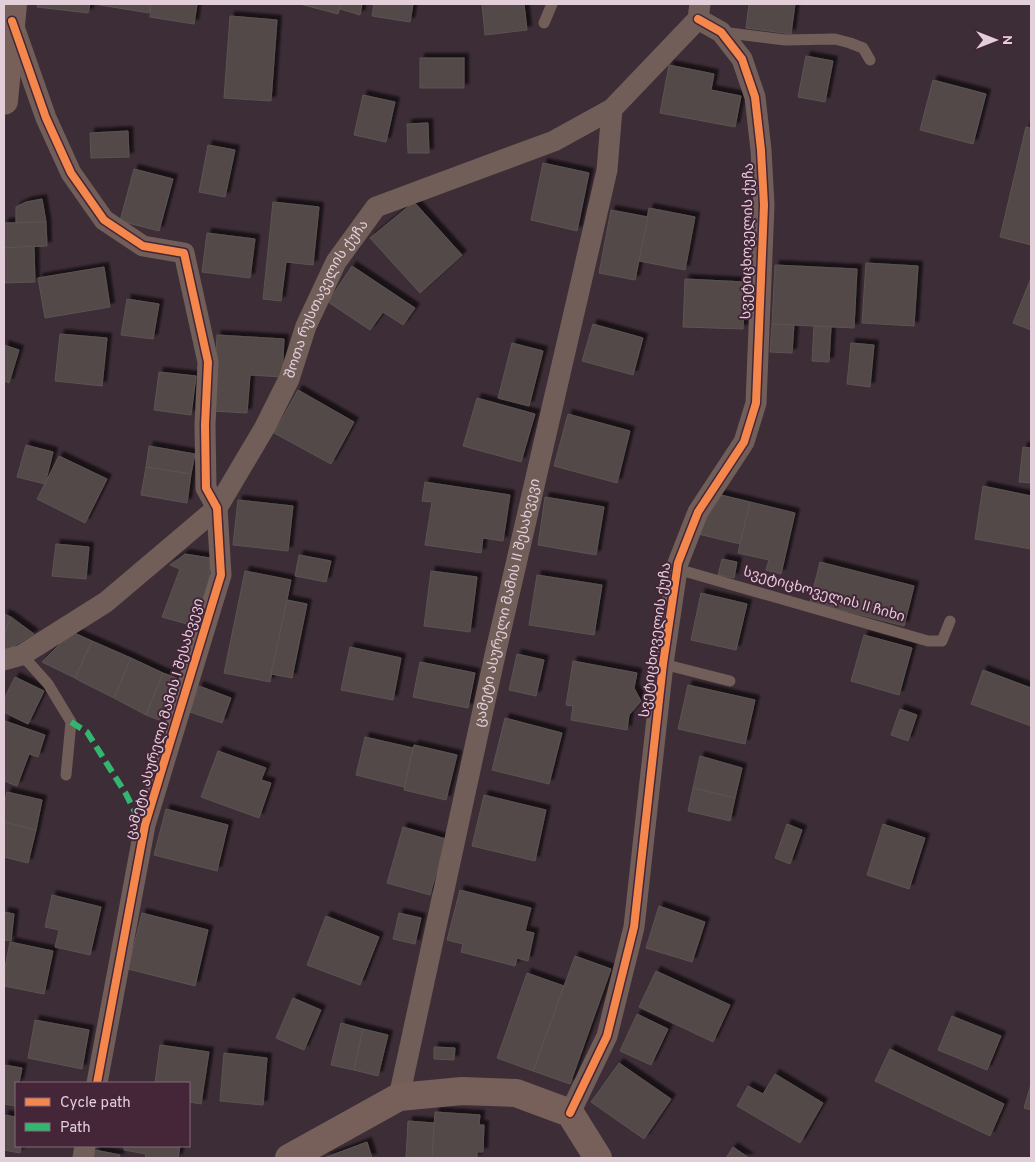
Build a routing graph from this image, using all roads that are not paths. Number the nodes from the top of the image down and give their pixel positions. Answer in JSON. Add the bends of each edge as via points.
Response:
{"nodes":[{"id":1,"x":552,"y":4,"type":"edge"},
{"id":2,"x":699,"y":11,"type":"edge"},
{"id":3,"x":13,"y":12,"type":"edge"},
{"id":4,"x":544,"y":23,"type":"dead end"},
{"id":5,"x":721,"y":32,"type":"junction"},
{"id":6,"x":870,"y":60,"type":"dead end"},
{"id":7,"x":4,"y":101,"type":"edge"},
{"id":8,"x":612,"y":108,"type":"junction"},
{"id":9,"x":217,"y":508,"type":"junction"},
{"id":10,"x":677,"y":569,"type":"junction"},
{"id":11,"x":950,"y":621,"type":"dead end"},
{"id":12,"x":13,"y":657,"type":"edge"},
{"id":13,"x":663,"y":664,"type":"junction"},
{"id":14,"x":730,"y":681,"type":"dead end"},
{"id":15,"x":66,"y":775,"type":"dead end"},
{"id":16,"x":97,"y":1082,"type":"edge"},
{"id":17,"x":400,"y":1097,"type":"junction"},
{"id":18,"x":570,"y":1113,"type":"junction"},
{"id":19,"x":595,"y":1157,"type":"edge"},
{"id":20,"x":289,"y":1158,"type":"edge"}],
"edges":[{"from":1,"to":4,"type":"lane"},
{"from":2,"to":5,"type":"street","name":"სვეტიცხოველის ქუჩა"},
{"from":2,"to":8,"type":"street","name":"შოთა რუსთაველის ქუჩა"},
{"from":3,"to":7,"type":"street"},
{"from":3,"to":9,"type":"street","via":[[46,118],[71,173],[104,220],[143,246],[184,253],[208,362],[204,425],[206,488]]},
{"from":5,"to":6,"type":"lane","via":[[785,40],[835,40],[863,48]]},
{"from":5,"to":10,"type":"street","name":"სვეტიცხოველის ქუჩა","via":[[742,59],[755,97],[761,150],[764,204],[756,403],[744,442],[698,512]]},
{"from":8,"to":9,"type":"street","name":"შოთა რუსთაველის ქუჩა","via":[[554,141],[376,208],[336,262],[306,326],[289,379]]},
{"from":8,"to":17,"type":"street","name":"ცამეტი ასურელი მამის II შესახვევი","via":[[607,170],[495,655]]},
{"from":9,"to":12,"type":"street","name":"შოთა რუსთაველის ქუჩა","via":[[106,602]]},
{"from":9,"to":16,"type":"street","name":"ცამეტი ასურელი მამის I შესახვევი","via":[[220,575],[145,825]]},
{"from":10,"to":11,"type":"lane","name":"სვეტიცხოველის II ჩიხი","via":[[928,641],[942,641]]},
{"from":10,"to":13,"type":"street","name":"სვეტიცხოველის ქუჩა"},
{"from":12,"to":15,"type":"lane","via":[[48,684],[71,722]]},
{"from":13,"to":14,"type":"lane"},
{"from":13,"to":18,"type":"street","name":"სვეტიცხოველის ქუჩა","via":[[634,928],[607,1036]]},
{"from":17,"to":18,"type":"street","via":[[462,1091],[516,1093]]},
{"from":17,"to":20,"type":"street"},
{"from":18,"to":19,"type":"street"}]}
